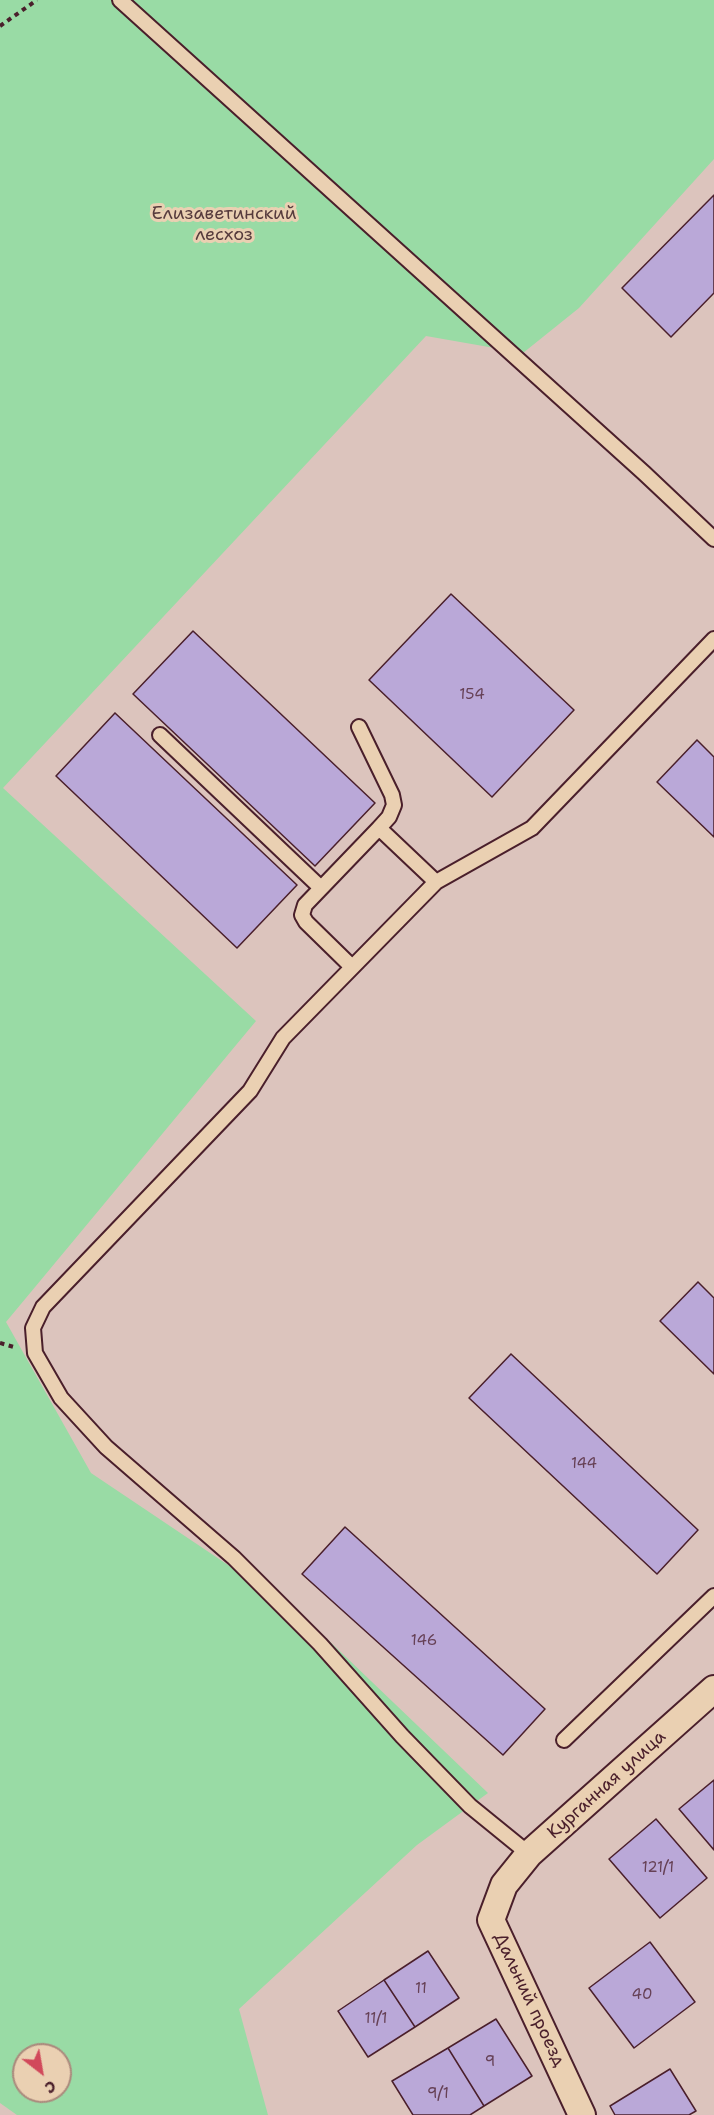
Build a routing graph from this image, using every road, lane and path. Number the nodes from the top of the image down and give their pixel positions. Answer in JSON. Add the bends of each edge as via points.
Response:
{"nodes":[{"id":1,"x":37,"y":0,"type":"edge"},
{"id":2,"x":120,"y":0,"type":"edge"},
{"id":3,"x":0,"y":26,"type":"edge"},
{"id":4,"x":714,"y":538,"type":"edge"},
{"id":5,"x":714,"y":639,"type":"edge"},
{"id":6,"x":359,"y":727,"type":"dead end"},
{"id":7,"x":160,"y":735,"type":"dead end"},
{"id":8,"x":379,"y":828,"type":"junction"},
{"id":9,"x":436,"y":882,"type":"junction"},
{"id":10,"x":321,"y":888,"type":"junction"},
{"id":11,"x":352,"y":967,"type":"junction"},
{"id":12,"x":714,"y":1596,"type":"edge"},
{"id":13,"x":714,"y":1689,"type":"edge"},
{"id":14,"x":564,"y":1740,"type":"dead end"},
{"id":15,"x":529,"y":1854,"type":"junction"},
{"id":16,"x":504,"y":1885,"type":"joint"},
{"id":17,"x":582,"y":2115,"type":"edge"}],
"edges":[{"from":1,"to":3,"type":"path"},
{"from":2,"to":4,"type":"lane"},
{"from":5,"to":9,"type":"lane","via":[[532,828]]},
{"from":6,"to":8,"type":"lane","via":[[394,805]]},
{"from":7,"to":10,"type":"lane"},
{"from":8,"to":9,"type":"lane"},
{"from":8,"to":10,"type":"lane"},
{"from":9,"to":11,"type":"lane"},
{"from":10,"to":11,"type":"lane","via":[[305,905],[302,915]]},
{"from":11,"to":15,"type":"lane","via":[[283,1038],[250,1091],[44,1307],[33,1328],[35,1353],[62,1398],[106,1447],[234,1558],[320,1644],[470,1806]]},
{"from":12,"to":14,"type":"lane"},
{"from":13,"to":15,"type":"street","name":"Курганная улица"},
{"from":15,"to":16,"type":"street","name":"Курганная улица"},
{"from":16,"to":17,"type":"street","name":"Дальний проезд","via":[[491,1920]]}]}
